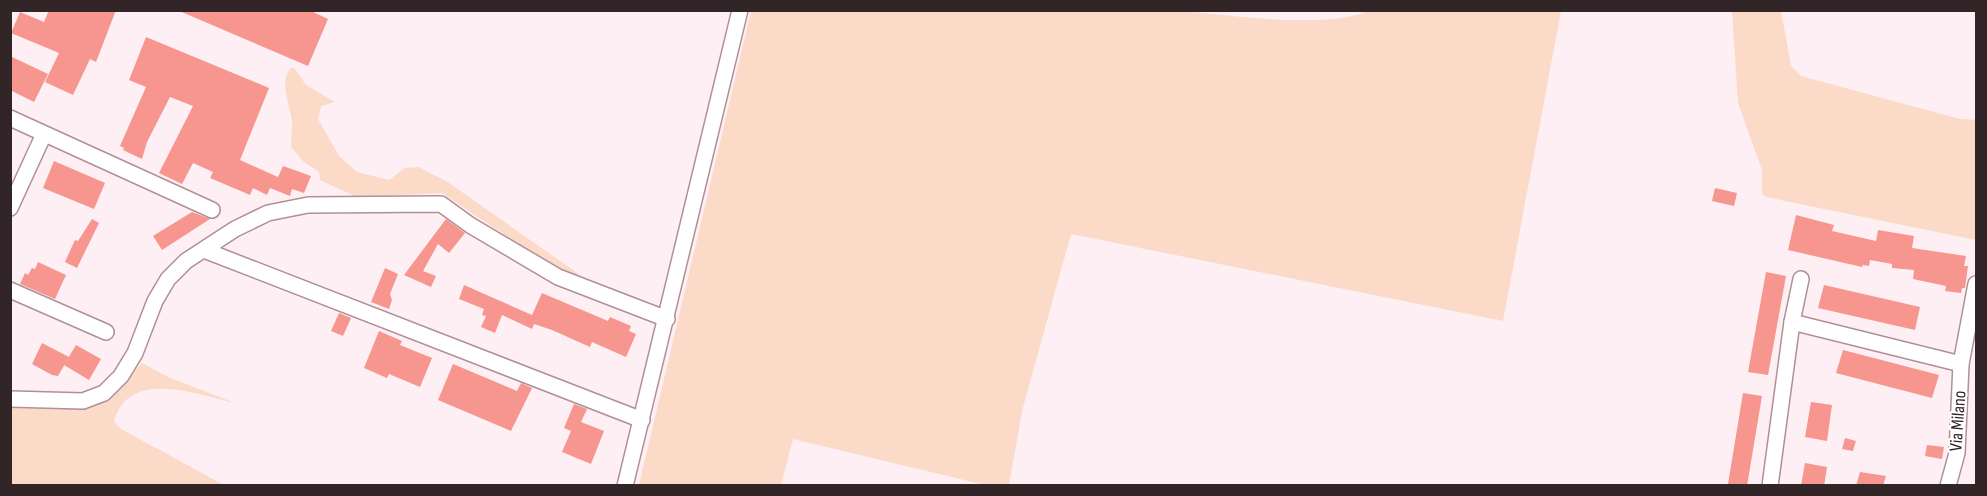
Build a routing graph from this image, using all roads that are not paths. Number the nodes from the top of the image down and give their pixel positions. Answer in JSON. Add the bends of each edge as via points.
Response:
{"nodes":[{"id":1,"x":740,"y":10,"type":"edge"},
{"id":2,"x":10,"y":118,"type":"edge"},
{"id":3,"x":45,"y":134,"type":"junction"},
{"id":4,"x":12,"y":203,"type":"edge"},
{"id":5,"x":212,"y":210,"type":"dead end"},
{"id":6,"x":204,"y":250,"type":"junction"},
{"id":7,"x":1802,"y":279,"type":"dead end"},
{"id":8,"x":1977,"y":284,"type":"edge"},
{"id":9,"x":10,"y":290,"type":"edge"},
{"id":10,"x":667,"y":319,"type":"junction"},
{"id":11,"x":1792,"y":322,"type":"junction"},
{"id":12,"x":106,"y":332,"type":"dead end"},
{"id":13,"x":1961,"y":364,"type":"junction"},
{"id":14,"x":10,"y":399,"type":"edge"},
{"id":15,"x":642,"y":420,"type":"junction"},
{"id":16,"x":625,"y":486,"type":"edge"},
{"id":17,"x":1770,"y":486,"type":"edge"},
{"id":18,"x":1948,"y":486,"type":"edge"}],
"edges":[{"from":1,"to":10,"type":"street"},
{"from":2,"to":3,"type":"street"},
{"from":3,"to":4,"type":"street"},
{"from":3,"to":5,"type":"street"},
{"from":6,"to":10,"type":"street","via":[[268,213],[308,205],[441,204],[558,277]]},
{"from":6,"to":14,"type":"street","via":[[168,279],[135,353],[121,376],[104,393],[83,401]]},
{"from":6,"to":15,"type":"street"},
{"from":7,"to":11,"type":"street"},
{"from":8,"to":13,"type":"street","name":"Via Milano"},
{"from":9,"to":12,"type":"street"},
{"from":10,"to":15,"type":"street"},
{"from":11,"to":13,"type":"street"},
{"from":11,"to":17,"type":"street"},
{"from":13,"to":18,"type":"street","name":"Via Milano","via":[[1958,453]]},
{"from":15,"to":16,"type":"street"}]}
